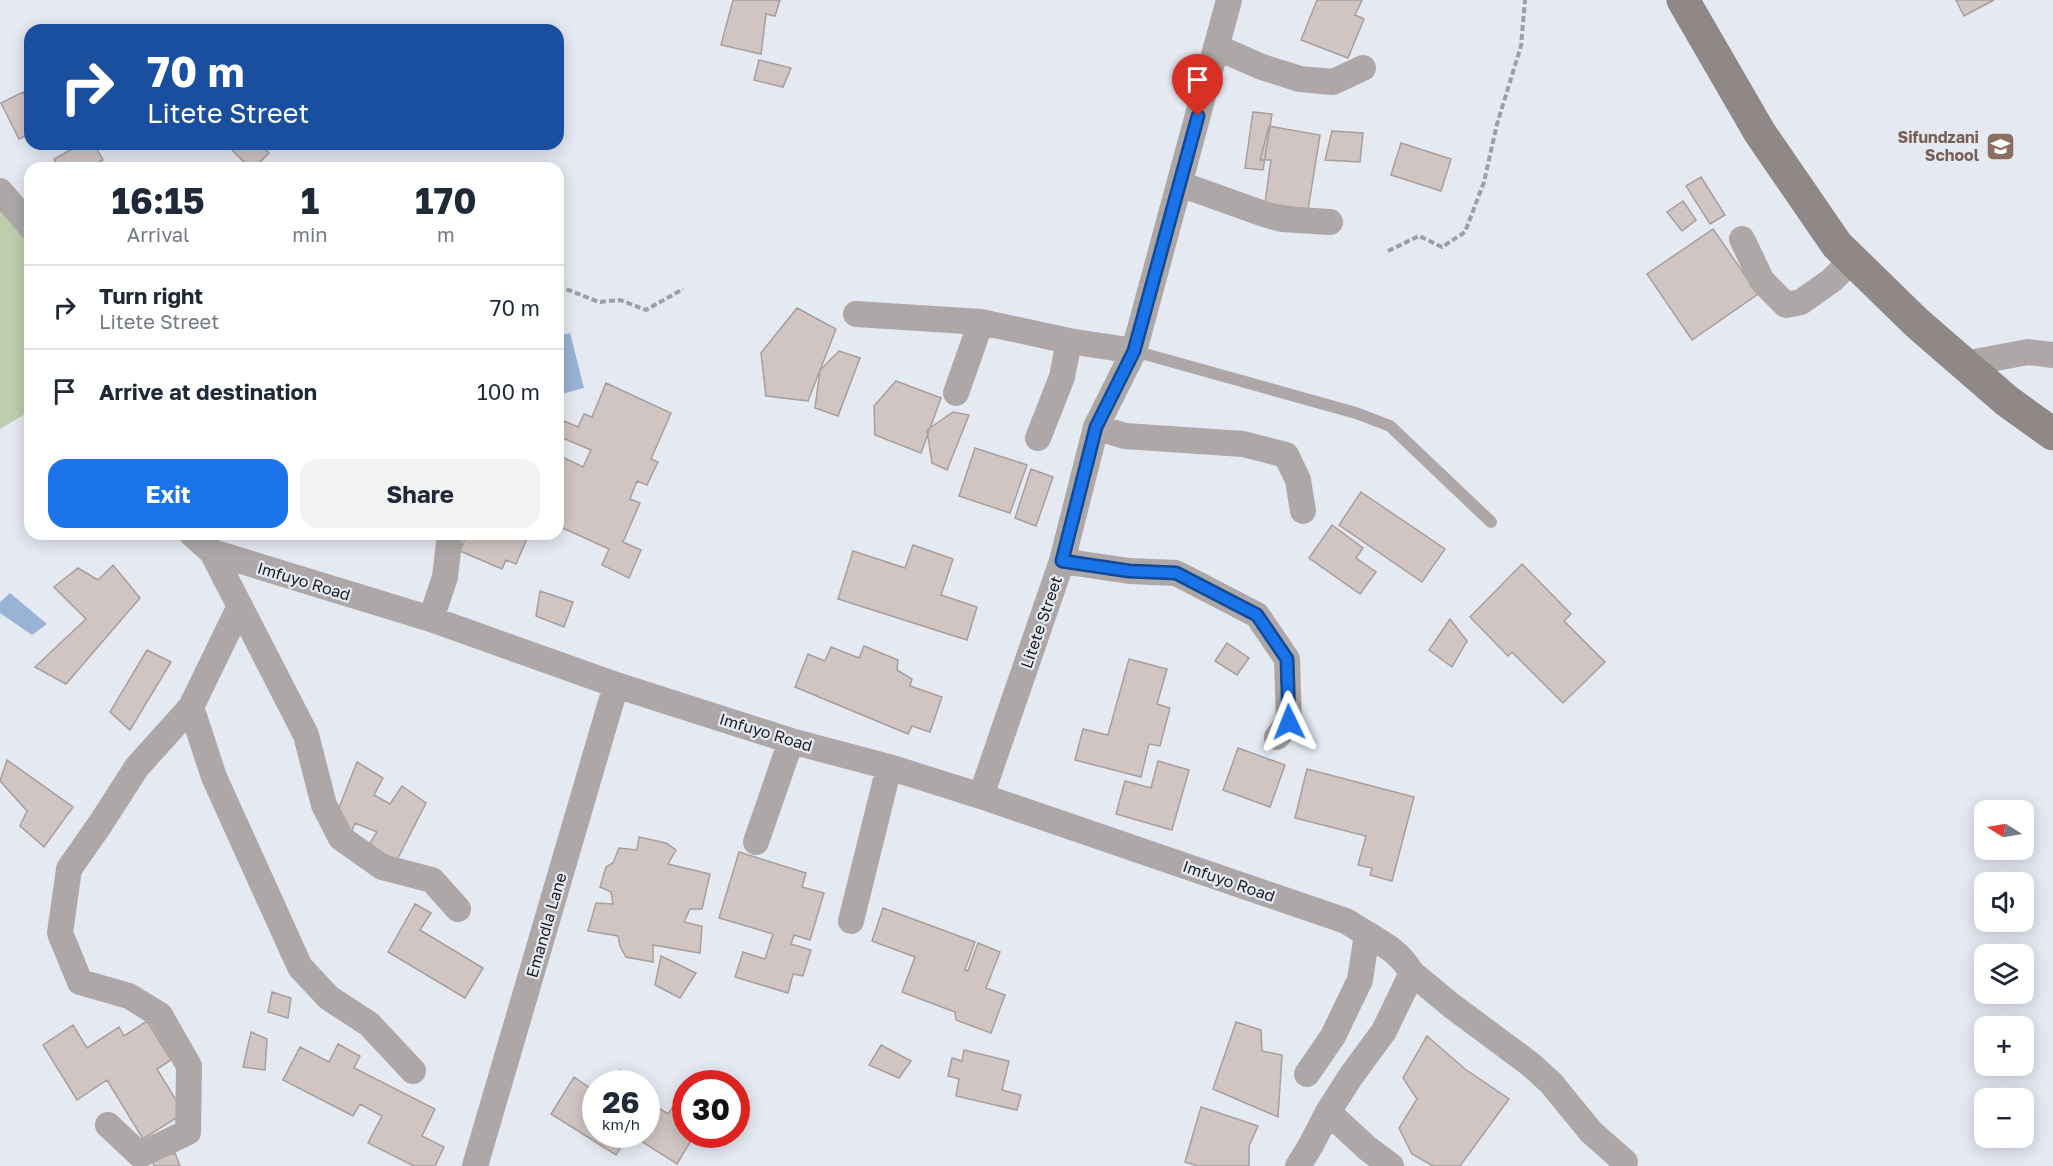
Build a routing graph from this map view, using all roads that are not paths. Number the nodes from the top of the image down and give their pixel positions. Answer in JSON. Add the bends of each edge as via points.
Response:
{"nodes":[{"id":1,"x":1229,"y":0,"type":"edge"},
{"id":2,"x":1683,"y":0,"type":"edge"},
{"id":3,"x":1216,"y":47,"type":"junction"},
{"id":4,"x":1363,"y":68,"type":"dead end"},
{"id":5,"x":1180,"y":184,"type":"junction"},
{"id":6,"x":0,"y":191,"type":"edge"},
{"id":7,"x":24,"y":219,"type":"edge"},
{"id":8,"x":1330,"y":222,"type":"dead end"},
{"id":9,"x":1742,"y":239,"type":"dead end"},
{"id":10,"x":1852,"y":260,"type":"junction"},
{"id":11,"x":856,"y":314,"type":"dead end"},
{"id":12,"x":981,"y":322,"type":"junction"},
{"id":13,"x":1069,"y":341,"type":"junction"},
{"id":14,"x":1134,"y":351,"type":"junction"},
{"id":15,"x":2053,"y":355,"type":"edge"},
{"id":16,"x":1964,"y":364,"type":"junction"},
{"id":17,"x":956,"y":393,"type":"dead end"},
{"id":18,"x":1096,"y":427,"type":"junction"},
{"id":19,"x":2053,"y":434,"type":"edge"},
{"id":20,"x":1038,"y":438,"type":"dead end"},
{"id":21,"x":1303,"y":511,"type":"dead end"},
{"id":22,"x":1491,"y":522,"type":"dead end"},
{"id":23,"x":199,"y":540,"type":"edge"},
{"id":24,"x":449,"y":540,"type":"edge"},
{"id":25,"x":212,"y":552,"type":"junction"},
{"id":26,"x":1062,"y":561,"type":"junction"},
{"id":27,"x":240,"y":606,"type":"junction"},
{"id":28,"x":431,"y":619,"type":"junction"},
{"id":29,"x":616,"y":685,"type":"junction"},
{"id":30,"x":191,"y":707,"type":"junction"},
{"id":31,"x":1277,"y":737,"type":"dead end"},
{"id":32,"x":791,"y":741,"type":"junction"},
{"id":33,"x":889,"y":767,"type":"junction"},
{"id":34,"x":981,"y":796,"type":"junction"},
{"id":35,"x":756,"y":842,"type":"dead end"},
{"id":36,"x":458,"y":909,"type":"dead end"},
{"id":37,"x":851,"y":921,"type":"dead end"},
{"id":38,"x":1367,"y":934,"type":"junction"},
{"id":39,"x":1412,"y":973,"type":"junction"},
{"id":40,"x":413,"y":1071,"type":"dead end"},
{"id":41,"x":1307,"y":1074,"type":"dead end"},
{"id":42,"x":1328,"y":1112,"type":"junction"},
{"id":43,"x":108,"y":1125,"type":"dead end"},
{"id":44,"x":1625,"y":1162,"type":"dead end"},
{"id":45,"x":475,"y":1166,"type":"edge"},
{"id":46,"x":1298,"y":1166,"type":"edge"},
{"id":47,"x":1391,"y":1166,"type":"edge"}],
"edges":[{"from":1,"to":3,"type":"street","name":"Litete Street"},
{"from":2,"to":10,"type":"main road","via":[[1760,133],[1837,245]]},
{"from":3,"to":4,"type":"street","via":[[1300,79],[1333,82]]},
{"from":3,"to":5,"type":"street","name":"Litete Street"},
{"from":5,"to":8,"type":"street","via":[[1282,219]]},
{"from":5,"to":14,"type":"street","name":"Litete Street"},
{"from":6,"to":7,"type":"street"},
{"from":9,"to":10,"type":"street","via":[[1762,281],[1786,305],[1801,302]]},
{"from":10,"to":16,"type":"main road"},
{"from":11,"to":12,"type":"street"},
{"from":12,"to":13,"type":"street"},
{"from":12,"to":17,"type":"street"},
{"from":13,"to":14,"type":"street"},
{"from":13,"to":20,"type":"street","via":[[1062,377]]},
{"from":14,"to":18,"type":"street","name":"Litete Street"},
{"from":14,"to":22,"type":"lane","via":[[1390,426]]},
{"from":15,"to":16,"type":"street","via":[[2028,352]]},
{"from":16,"to":19,"type":"main road"},
{"from":18,"to":21,"type":"street","via":[[1125,436],[1243,444],[1286,455],[1298,480]]},
{"from":18,"to":26,"type":"street","name":"Litete Street"},
{"from":23,"to":25,"type":"street","name":"Imfuyo Road"},
{"from":24,"to":28,"type":"street","via":[[445,577]]},
{"from":25,"to":27,"type":"street"},
{"from":25,"to":28,"type":"street","name":"Imfuyo Road"},
{"from":26,"to":31,"type":"street","via":[[1176,573],[1257,615],[1287,659],[1289,722]]},
{"from":26,"to":34,"type":"street","name":"Litete Street"},
{"from":27,"to":30,"type":"street"},
{"from":27,"to":36,"type":"street","via":[[306,735],[324,805],[341,838],[382,867],[432,880]]},
{"from":28,"to":29,"type":"street","name":"Imfuyo Road"},
{"from":29,"to":32,"type":"street","name":"Imfuyo Road"},
{"from":29,"to":45,"type":"street","name":"Emandla Lane"},
{"from":30,"to":40,"type":"street","via":[[214,777],[300,967],[329,998],[369,1024]]},
{"from":30,"to":43,"type":"street","via":[[137,767],[69,869],[60,933],[80,982],[129,996],[160,1015],[189,1066],[188,1132],[140,1155]]},
{"from":32,"to":33,"type":"street","name":"Imfuyo Road"},
{"from":32,"to":35,"type":"street"},
{"from":33,"to":34,"type":"street","name":"Imfuyo Road"},
{"from":33,"to":37,"type":"street"},
{"from":34,"to":38,"type":"street","name":"Imfuyo Road","via":[[1346,921]]},
{"from":38,"to":39,"type":"street","name":"Imfuyo Road","via":[[1398,954]]},
{"from":38,"to":41,"type":"street","via":[[1360,980],[1333,1036]]},
{"from":39,"to":42,"type":"street","via":[[1384,1031]]},
{"from":39,"to":44,"type":"street","name":"Imfuyo Road","via":[[1544,1077],[1591,1132]]},
{"from":42,"to":46,"type":"street"},
{"from":42,"to":47,"type":"street"}]}
